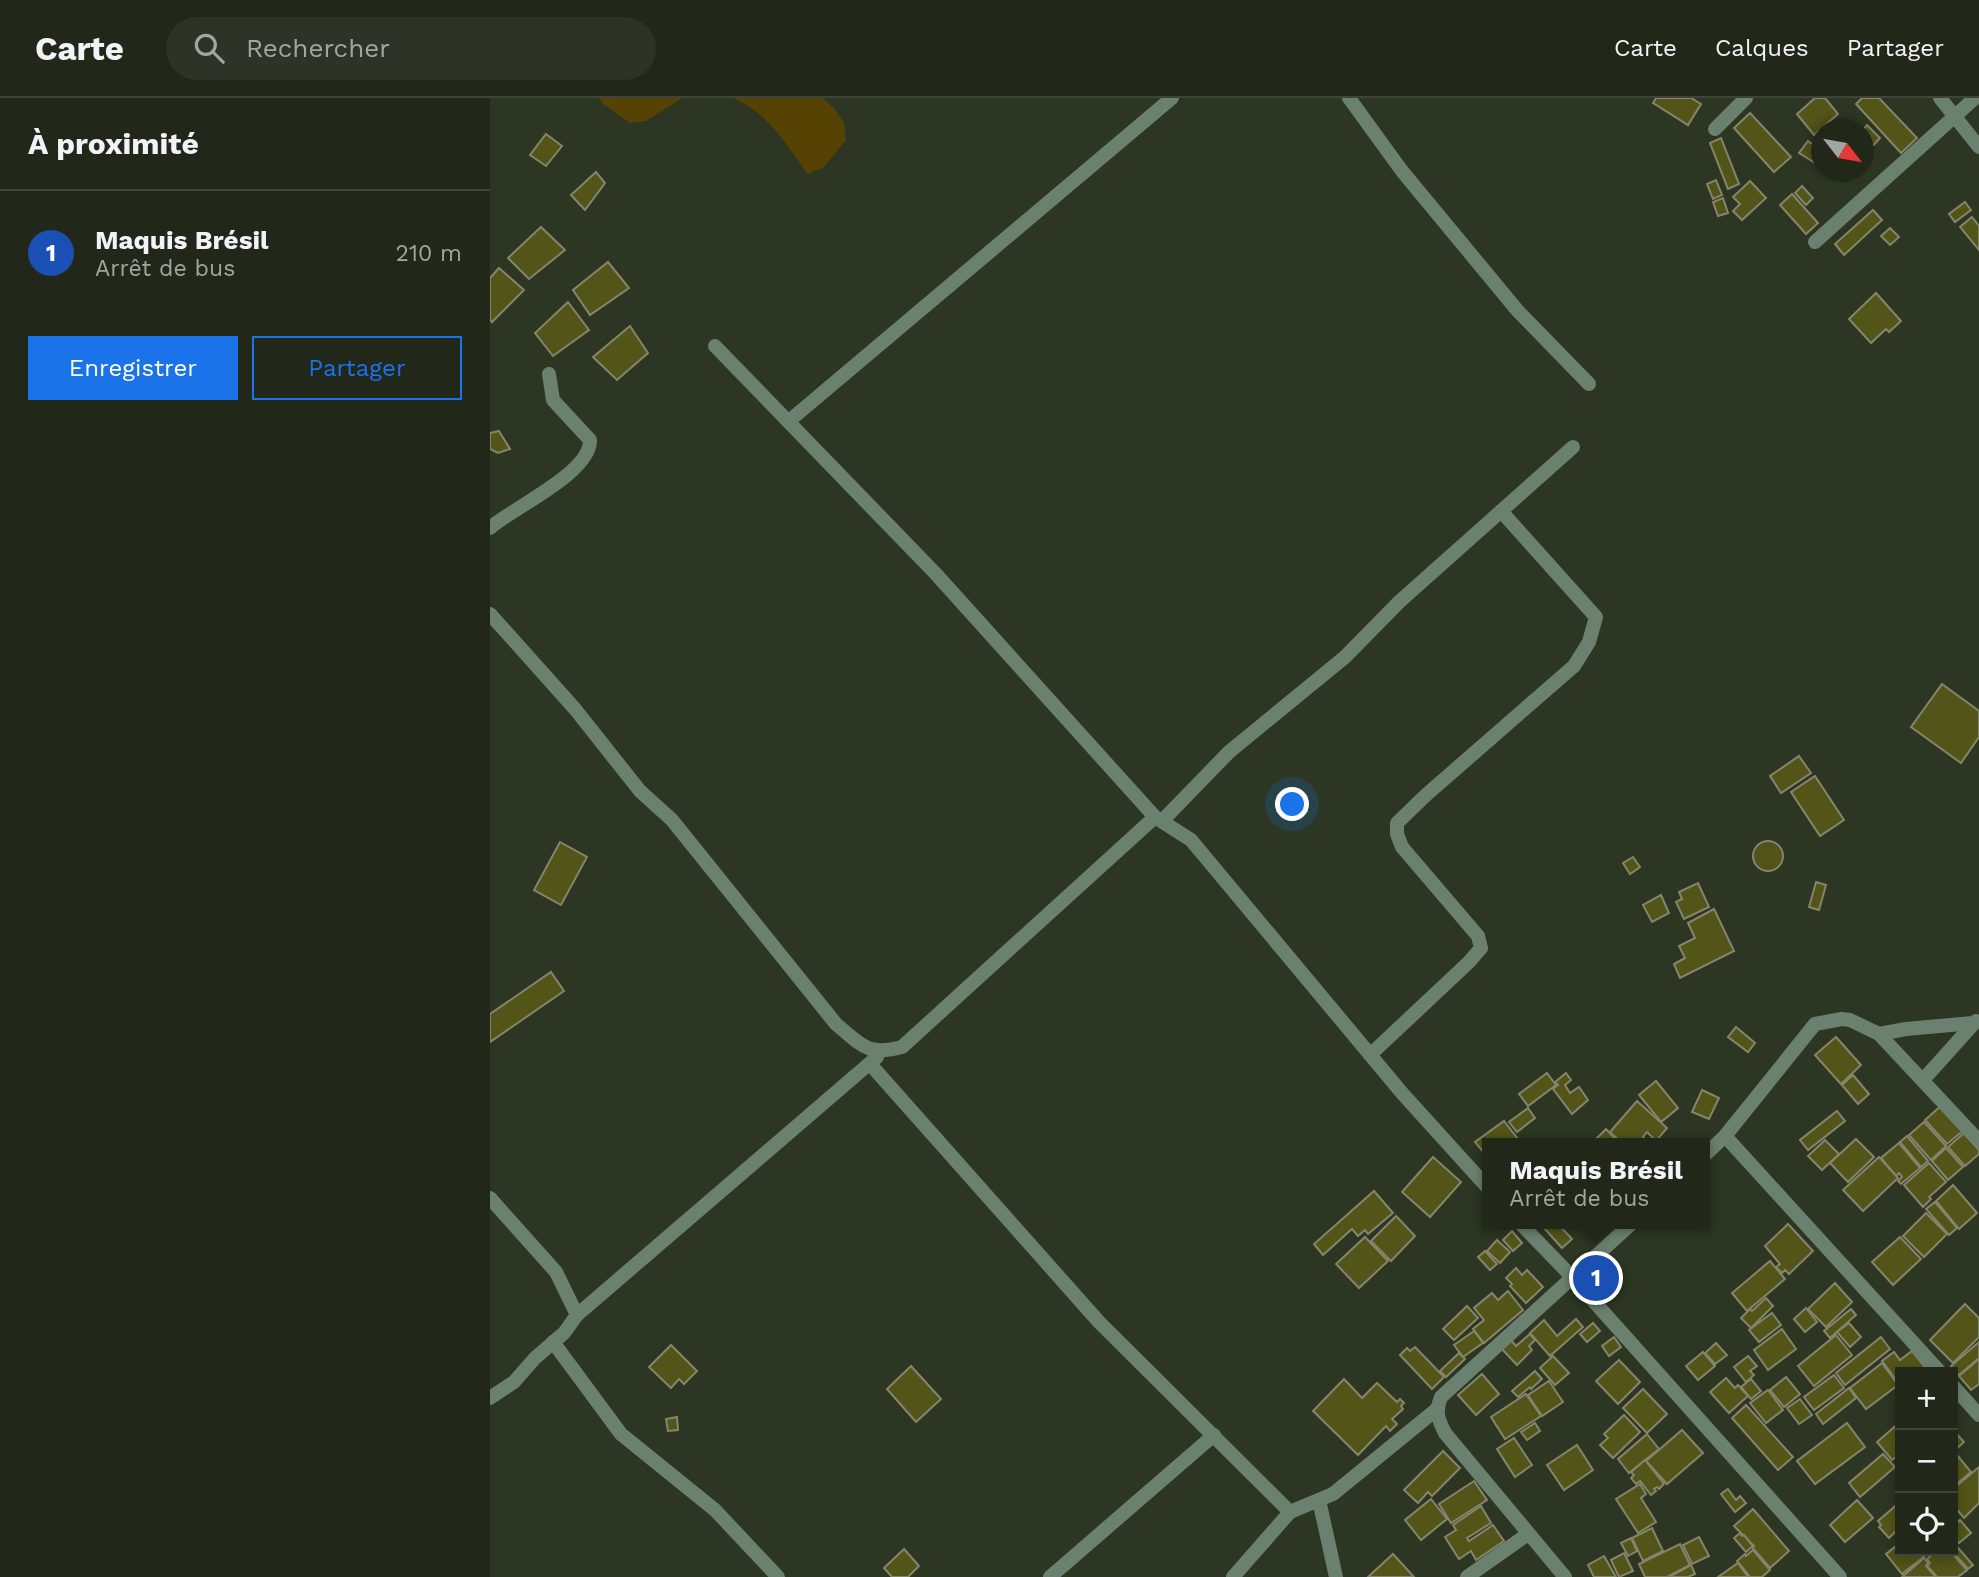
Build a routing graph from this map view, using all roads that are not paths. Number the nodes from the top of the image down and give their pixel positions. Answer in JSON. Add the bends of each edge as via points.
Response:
{"nodes":[{"id":1,"x":1172,"y":98,"type":"edge"},
{"id":2,"x":1349,"y":98,"type":"edge"},
{"id":3,"x":1746,"y":98,"type":"edge"},
{"id":4,"x":1940,"y":98,"type":"edge"},
{"id":5,"x":1975,"y":98,"type":"edge"},
{"id":6,"x":1956,"y":117,"type":"junction"},
{"id":7,"x":1715,"y":130,"type":"dead end"},
{"id":8,"x":1979,"y":147,"type":"edge"},
{"id":9,"x":1815,"y":242,"type":"dead end"},
{"id":10,"x":715,"y":346,"type":"dead end"},
{"id":11,"x":549,"y":374,"type":"dead end"},
{"id":12,"x":1589,"y":384,"type":"dead end"},
{"id":13,"x":789,"y":421,"type":"junction"},
{"id":14,"x":1573,"y":447,"type":"dead end"},
{"id":15,"x":1501,"y":512,"type":"junction"},
{"id":16,"x":490,"y":528,"type":"edge"},
{"id":17,"x":490,"y":614,"type":"edge"},
{"id":18,"x":1158,"y":819,"type":"junction"},
{"id":19,"x":1976,"y":1021,"type":"edge"},
{"id":20,"x":1879,"y":1034,"type":"junction"},
{"id":21,"x":884,"y":1052,"type":"junction"},
{"id":22,"x":1370,"y":1055,"type":"junction"},
{"id":23,"x":870,"y":1064,"type":"junction"},
{"id":24,"x":1923,"y":1080,"type":"junction"},
{"id":25,"x":1726,"y":1136,"type":"junction"},
{"id":26,"x":1979,"y":1141,"type":"edge"},
{"id":27,"x":1710,"y":1151,"type":"edge"},
{"id":28,"x":1482,"y":1182,"type":"edge"},
{"id":29,"x":490,"y":1198,"type":"edge"},
{"id":30,"x":1526,"y":1229,"type":"edge"},
{"id":31,"x":1627,"y":1229,"type":"edge"},
{"id":32,"x":1573,"y":1279,"type":"junction"},
{"id":33,"x":577,"y":1315,"type":"junction"},
{"id":34,"x":552,"y":1342,"type":"junction"},
{"id":35,"x":1935,"y":1367,"type":"edge"},
{"id":36,"x":1958,"y":1392,"type":"edge"},
{"id":37,"x":490,"y":1398,"type":"edge"},
{"id":38,"x":1437,"y":1409,"type":"junction"},
{"id":39,"x":1979,"y":1415,"type":"edge"},
{"id":40,"x":1214,"y":1435,"type":"junction"},
{"id":41,"x":1320,"y":1500,"type":"junction"},
{"id":42,"x":1290,"y":1512,"type":"junction"},
{"id":43,"x":1528,"y":1534,"type":"junction"},
{"id":44,"x":778,"y":1577,"type":"edge"},
{"id":45,"x":1050,"y":1577,"type":"edge"},
{"id":46,"x":1233,"y":1577,"type":"edge"},
{"id":47,"x":1336,"y":1577,"type":"edge"},
{"id":48,"x":1467,"y":1577,"type":"edge"},
{"id":49,"x":1566,"y":1577,"type":"edge"},
{"id":50,"x":1840,"y":1577,"type":"edge"}],
"edges":[{"from":1,"to":13,"type":"street"},
{"from":2,"to":12,"type":"street","via":[[1402,171],[1517,310]]},
{"from":3,"to":7,"type":"street"},
{"from":4,"to":6,"type":"street"},
{"from":5,"to":6,"type":"street"},
{"from":6,"to":8,"type":"street"},
{"from":6,"to":9,"type":"street"},
{"from":10,"to":13,"type":"street"},
{"from":11,"to":16,"type":"street","via":[[554,400],[590,440],[587,454],[551,488]]},
{"from":13,"to":18,"type":"street"},
{"from":14,"to":15,"type":"street"},
{"from":15,"to":18,"type":"street","via":[[1399,602],[1345,657],[1229,752]]},
{"from":15,"to":22,"type":"street","via":[[1596,617],[1589,642],[1574,666],[1397,823],[1402,847],[1478,936],[1481,948]]},
{"from":17,"to":21,"type":"street","via":[[640,791],[672,820],[836,1024],[862,1047]]},
{"from":18,"to":21,"type":"street","via":[[902,1047]]},
{"from":18,"to":22,"type":"street","via":[[1191,840]]},
{"from":19,"to":20,"type":"street"},
{"from":19,"to":24,"type":"street"},
{"from":20,"to":24,"type":"street"},
{"from":20,"to":25,"type":"street","via":[[1850,1020],[1815,1024]]},
{"from":21,"to":23,"type":"street"},
{"from":22,"to":28,"type":"street"},
{"from":23,"to":33,"type":"street"},
{"from":23,"to":40,"type":"street","via":[[1099,1322]]},
{"from":24,"to":26,"type":"street"},
{"from":25,"to":27,"type":"street"},
{"from":25,"to":35,"type":"street"},
{"from":29,"to":33,"type":"street","via":[[556,1272]]},
{"from":30,"to":32,"type":"street"},
{"from":31,"to":32,"type":"street"},
{"from":32,"to":38,"type":"street","via":[[1441,1397]]},
{"from":32,"to":50,"type":"street"},
{"from":33,"to":34,"type":"street"},
{"from":34,"to":37,"type":"street","via":[[514,1382]]},
{"from":34,"to":44,"type":"street","via":[[621,1434],[715,1510]]},
{"from":36,"to":39,"type":"street"},
{"from":38,"to":41,"type":"street"},
{"from":38,"to":43,"type":"street","via":[[1445,1433]]},
{"from":40,"to":42,"type":"street"},
{"from":40,"to":45,"type":"street"},
{"from":41,"to":42,"type":"street"},
{"from":41,"to":47,"type":"street"},
{"from":42,"to":46,"type":"street"},
{"from":43,"to":48,"type":"street"},
{"from":43,"to":49,"type":"street"}]}
